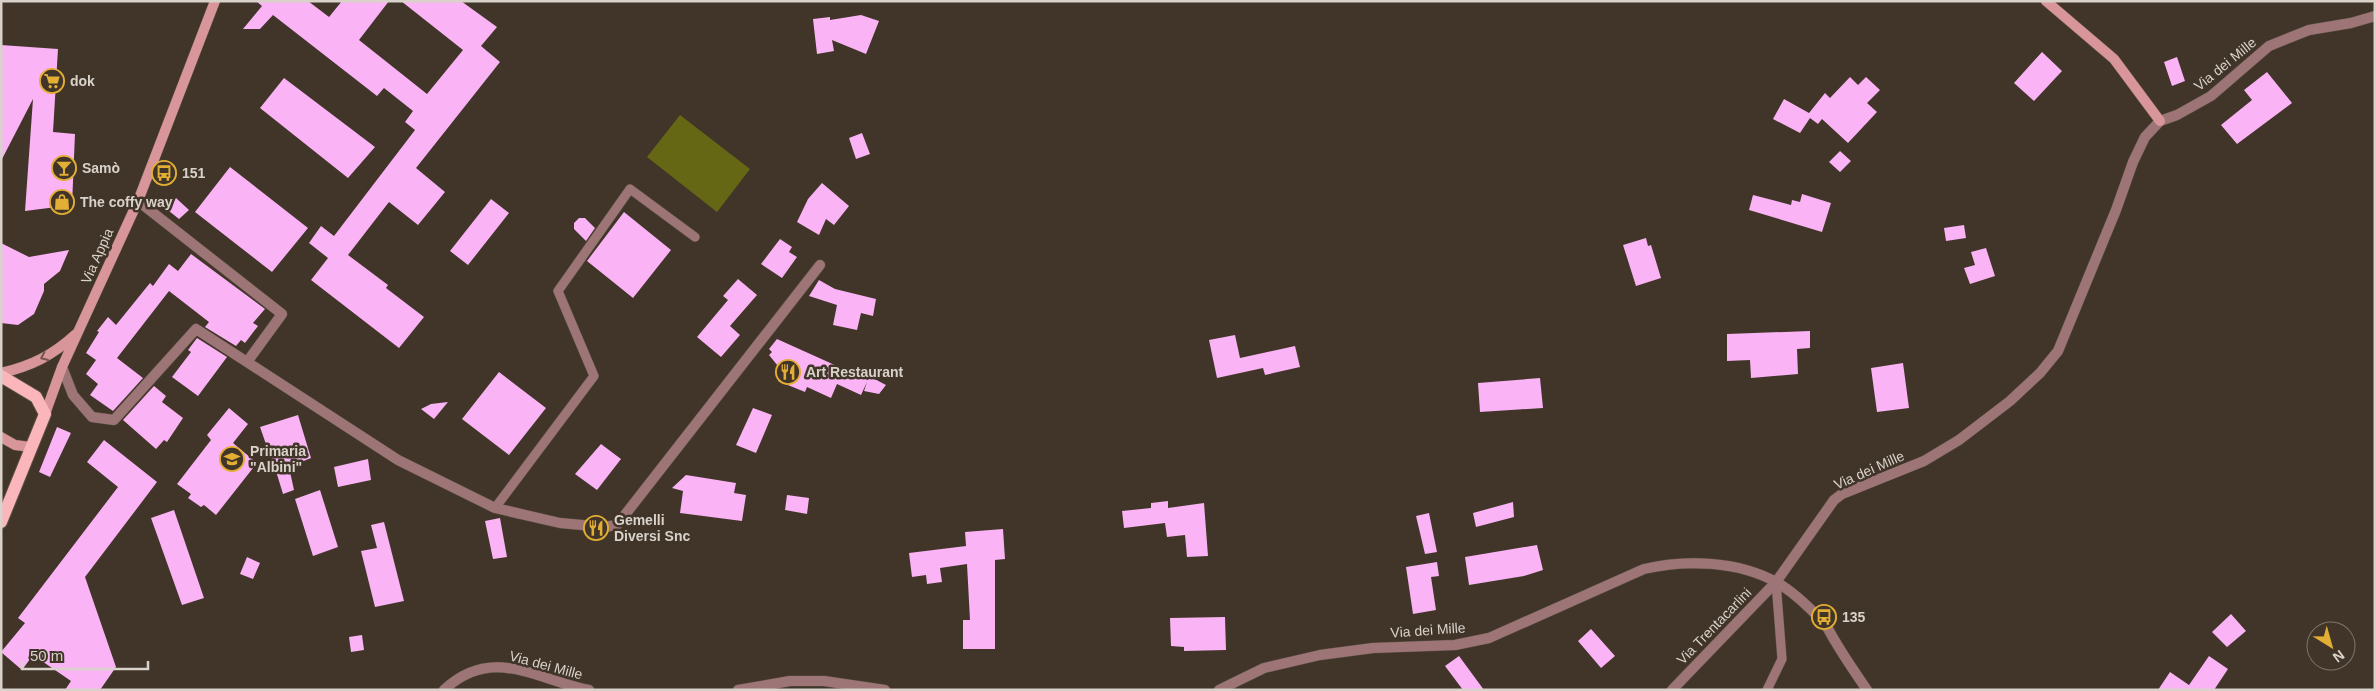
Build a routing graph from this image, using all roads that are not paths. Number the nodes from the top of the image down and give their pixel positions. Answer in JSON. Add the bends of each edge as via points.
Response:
{"nodes":[{"id":1,"x":216,"y":1,"type":"edge"},
{"id":2,"x":2046,"y":1,"type":"edge"},
{"id":3,"x":2375,"y":16,"type":"edge"},
{"id":4,"x":2160,"y":121,"type":"junction"},
{"id":5,"x":138,"y":201,"type":"junction"},
{"id":6,"x":695,"y":237,"type":"dead end"},
{"id":7,"x":820,"y":265,"type":"dead end"},
{"id":8,"x":80,"y":330,"type":"junction"},
{"id":9,"x":248,"y":362,"type":"junction"},
{"id":10,"x":62,"y":367,"type":"junction"},
{"id":11,"x":1,"y":374,"type":"edge"},
{"id":12,"x":45,"y":414,"type":"junction"},
{"id":13,"x":1,"y":437,"type":"edge"},
{"id":14,"x":31,"y":447,"type":"junction"},
{"id":15,"x":495,"y":508,"type":"junction"},
{"id":16,"x":1,"y":521,"type":"edge"},
{"id":17,"x":1776,"y":582,"type":"junction"},
{"id":18,"x":444,"y":690,"type":"edge"},
{"id":19,"x":589,"y":690,"type":"edge"},
{"id":20,"x":738,"y":690,"type":"edge"},
{"id":21,"x":885,"y":690,"type":"edge"},
{"id":22,"x":1219,"y":690,"type":"edge"},
{"id":23,"x":1672,"y":690,"type":"edge"},
{"id":24,"x":1767,"y":690,"type":"edge"},
{"id":25,"x":1867,"y":690,"type":"edge"}],
"edges":[{"from":1,"to":5,"type":"main road","name":"Via Appia"},
{"from":2,"to":4,"type":"main road","via":[[2114,59]]},
{"from":3,"to":4,"type":"street","name":"Via dei Mille","via":[[2308,30],[2269,46],[2211,96]]},
{"from":4,"to":17,"type":"street","name":"Via dei Mille","via":[[2144,137],[2058,351],[2010,401],[1959,440],[1924,461],[1834,500]]},
{"from":5,"to":8,"type":"main road","name":"Via Appia"},
{"from":5,"to":9,"type":"street","via":[[282,314]]},
{"from":6,"to":15,"type":"lane","via":[[630,189],[558,291],[594,376]]},
{"from":7,"to":15,"type":"street","via":[[617,525],[560,523]]},
{"from":8,"to":10,"type":"main road","name":"Via Appia"},
{"from":8,"to":11,"type":"main road","one_way":true,"via":[[56,352]]},
{"from":9,"to":10,"type":"street","via":[[196,329],[114,420],[92,417],[73,395]]},
{"from":9,"to":15,"type":"street","via":[[398,460]]},
{"from":10,"to":12,"type":"main road","name":"Via Appia"},
{"from":11,"to":12,"type":"main road","via":[[36,397]]},
{"from":12,"to":14,"type":"main road","name":"Via Appia"},
{"from":13,"to":14,"type":"main road","via":[[15,445]]},
{"from":14,"to":16,"type":"main road","name":"Via Appia"},
{"from":17,"to":22,"type":"street","name":"Via dei Mille","via":[[1741,569],[1662,564],[1489,638],[1455,644],[1373,648],[1320,655],[1264,668]]},
{"from":17,"to":23,"type":"street","name":"Via Trentacarlini"},
{"from":17,"to":24,"type":"lane","via":[[1782,659]]},
{"from":17,"to":25,"type":"street","via":[[1824,623]]},
{"from":18,"to":19,"type":"street","name":"Via dei Mille","via":[[468,672],[485,667],[509,667]]},
{"from":20,"to":21,"type":"street","via":[[790,681],[824,680]]}]}
